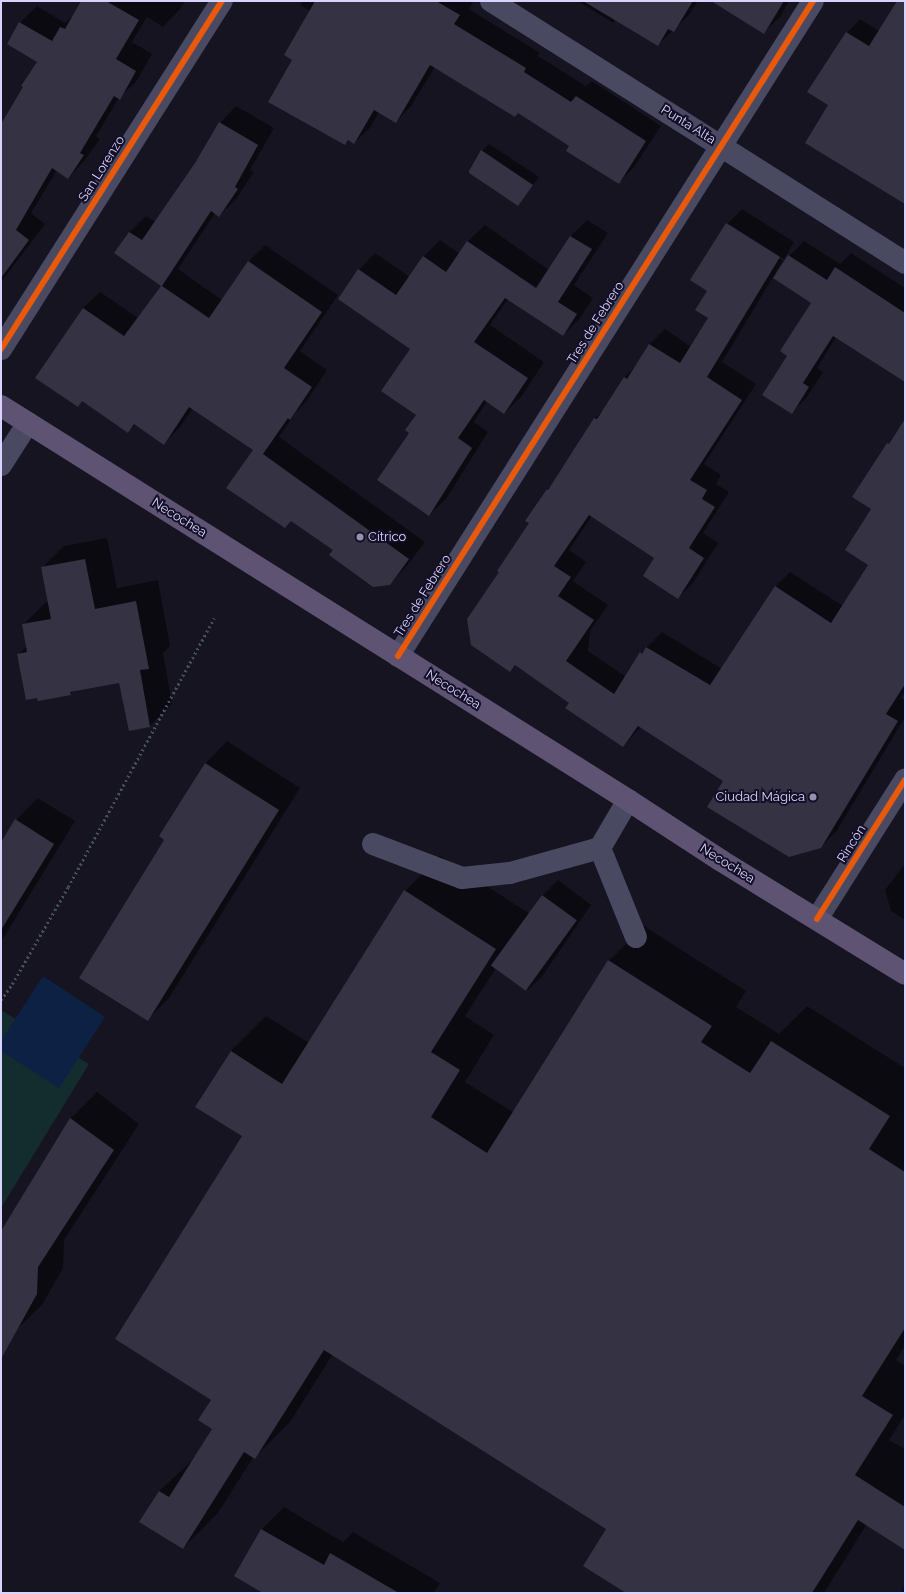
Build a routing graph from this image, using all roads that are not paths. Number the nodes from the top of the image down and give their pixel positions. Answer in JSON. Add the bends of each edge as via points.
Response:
{"nodes":[{"id":1,"x":222,"y":1,"type":"edge"},
{"id":2,"x":491,"y":1,"type":"edge"},
{"id":3,"x":813,"y":1,"type":"edge"},
{"id":4,"x":721,"y":146,"type":"junction"},
{"id":5,"x":905,"y":263,"type":"edge"},
{"id":6,"x":1,"y":349,"type":"edge"},
{"id":7,"x":1,"y":406,"type":"edge"},
{"id":8,"x":28,"y":423,"type":"junction"},
{"id":9,"x":1,"y":465,"type":"edge"},
{"id":10,"x":398,"y":656,"type":"junction"},
{"id":11,"x":905,"y":780,"type":"edge"},
{"id":12,"x":628,"y":800,"type":"junction"},
{"id":13,"x":373,"y":844,"type":"dead end"},
{"id":14,"x":600,"y":848,"type":"junction"},
{"id":15,"x":817,"y":919,"type":"junction"},
{"id":16,"x":636,"y":937,"type":"dead end"},
{"id":17,"x":905,"y":974,"type":"edge"}],
"edges":[{"from":1,"to":6,"type":"street","name":"San Lorenzo"},
{"from":2,"to":4,"type":"street","name":"Punta Alta"},
{"from":3,"to":4,"type":"street","name":"Tres de Febrero"},
{"from":4,"to":5,"type":"street","name":"Punta Alta"},
{"from":4,"to":10,"type":"street","name":"Tres de Febrero"},
{"from":7,"to":8,"type":"main road","name":"Necochea"},
{"from":8,"to":9,"type":"street"},
{"from":8,"to":10,"type":"main road","name":"Necochea"},
{"from":10,"to":12,"type":"main road","name":"Necochea"},
{"from":11,"to":15,"type":"street","name":"Rincón"},
{"from":12,"to":14,"type":"street"},
{"from":12,"to":15,"type":"main road","name":"Necochea"},
{"from":13,"to":14,"type":"street","via":[[462,878],[510,873]]},
{"from":14,"to":16,"type":"street"},
{"from":15,"to":17,"type":"main road","name":"Necochea"}]}
